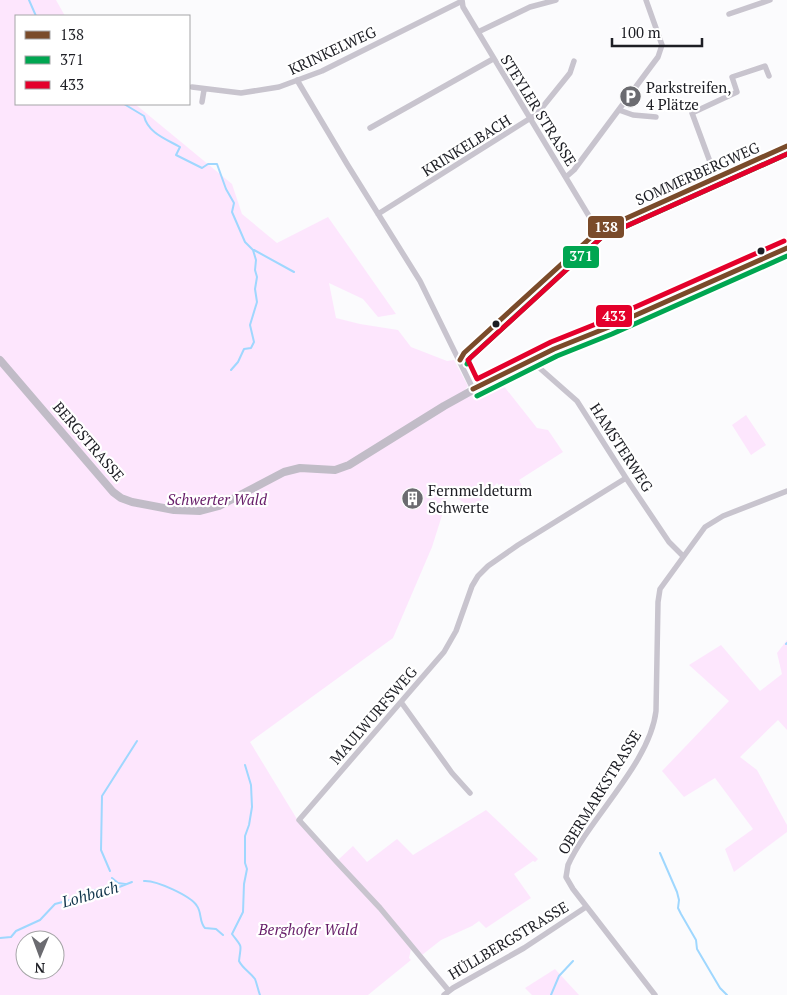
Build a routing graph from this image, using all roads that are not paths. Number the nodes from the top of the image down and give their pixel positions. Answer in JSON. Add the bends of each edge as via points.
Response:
{"nodes":[{"id":1,"x":462,"y":0,"type":"edge"},
{"id":2,"x":556,"y":0,"type":"edge"},
{"id":3,"x":646,"y":0,"type":"edge"},
{"id":4,"x":770,"y":0,"type":"edge"},
{"id":5,"x":730,"y":14,"type":"dead end"},
{"id":6,"x":478,"y":32,"type":"junction"},
{"id":7,"x":493,"y":59,"type":"junction"},
{"id":8,"x":574,"y":61,"type":"dead end"},
{"id":9,"x":769,"y":76,"type":"dead end"},
{"id":10,"x":297,"y":80,"type":"junction"},
{"id":11,"x":192,"y":87,"type":"dead end"},
{"id":12,"x":204,"y":90,"type":"junction"},
{"id":13,"x":202,"y":102,"type":"dead end"},
{"id":14,"x":619,"y":110,"type":"junction"},
{"id":15,"x":656,"y":117,"type":"dead end"},
{"id":16,"x":530,"y":119,"type":"junction"},
{"id":17,"x":370,"y":128,"type":"dead end"},
{"id":18,"x":787,"y":146,"type":"edge"},
{"id":19,"x":566,"y":177,"type":"junction"},
{"id":20,"x":716,"y":178,"type":"junction"},
{"id":21,"x":378,"y":214,"type":"junction"},
{"id":22,"x":598,"y":231,"type":"junction"},
{"id":23,"x":787,"y":248,"type":"edge"},
{"id":24,"x":532,"y":359,"type":"junction"},
{"id":25,"x":0,"y":360,"type":"edge"},
{"id":26,"x":460,"y":360,"type":"junction"},
{"id":27,"x":473,"y":389,"type":"junction"},
{"id":28,"x":626,"y":478,"type":"junction"},
{"id":29,"x":787,"y":491,"type":"edge"},
{"id":30,"x":683,"y":556,"type":"junction"},
{"id":31,"x":401,"y":702,"type":"junction"},
{"id":32,"x":470,"y":793,"type":"dead end"},
{"id":33,"x":586,"y":907,"type":"junction"},
{"id":34,"x":447,"y":993,"type":"edge"},
{"id":35,"x":655,"y":995,"type":"edge"}],
"edges":[{"from":1,"to":6,"type":"street","name":"STEYLER STRASSE"},
{"from":1,"to":10,"type":"street","name":"KRINKELWEG","via":[[322,71]]},
{"from":2,"to":6,"type":"street","via":[[523,10]]},
{"from":3,"to":14,"type":"street","via":[[662,45]]},
{"from":4,"to":5,"type":"street"},
{"from":6,"to":7,"type":"street","name":"STEYLER STRASSE"},
{"from":7,"to":16,"type":"street","name":"STEYLER STRASSE"},
{"from":7,"to":17,"type":"street"},
{"from":8,"to":16,"type":"street","name":"KRINKELBACH","via":[[570,73]]},
{"from":9,"to":20,"type":"street","via":[[765,66],[732,77],[738,92],[692,113]]},
{"from":10,"to":12,"type":"street","name":"KRINKELWEG","via":[[279,87],[241,93]]},
{"from":10,"to":21,"type":"street"},
{"from":11,"to":12,"type":"street","name":"KRINKELWEG"},
{"from":12,"to":13,"type":"street"},
{"from":14,"to":15,"type":"street"},
{"from":14,"to":19,"type":"street"},
{"from":16,"to":19,"type":"street","name":"STEYLER STRASSE"},
{"from":16,"to":21,"type":"street","name":"KRINKELBACH"},
{"from":18,"to":20,"type":"street","name":"SOMMERBERGWEG"},
{"from":19,"to":22,"type":"street","name":"STEYLER STRASSE"},
{"from":20,"to":22,"type":"street","name":"SOMMERBERGWEG"},
{"from":21,"to":26,"type":"street","via":[[420,281]]},
{"from":22,"to":26,"type":"street","name":"SOMMERBERGWEG"},
{"from":23,"to":24,"type":"main road","name":"BERGSTRASSE"},
{"from":24,"to":27,"type":"main road","name":"BERGSTRASSE"},
{"from":24,"to":28,"type":"street","name":"HAMSTERWEG","via":[[577,401]]},
{"from":25,"to":27,"type":"main road","name":"BERGSTRASSE","via":[[113,492],[132,502],[193,512],[218,506],[284,472],[300,468],[335,470],[349,465]]},
{"from":26,"to":27,"type":"street"},
{"from":28,"to":30,"type":"street","name":"HAMSTERWEG","via":[[669,542]]},
{"from":28,"to":31,"type":"street","name":"MAULWURFSWEG","via":[[518,545],[482,572],[472,586],[449,645]]},
{"from":29,"to":30,"type":"street","name":"OBERMARKSTRASSE","via":[[716,519],[705,527]]},
{"from":30,"to":33,"type":"street","name":"OBERMARKSTRASSE","via":[[659,593],[656,711],[652,731],[568,865],[568,881]]},
{"from":31,"to":32,"type":"street"},
{"from":31,"to":34,"type":"street","name":"MAULWURFSWEG","via":[[299,820],[380,908]]},
{"from":33,"to":34,"type":"street","name":"HÜLLBERGSTRASSE"},
{"from":33,"to":35,"type":"street","name":"OBERMARKSTRASSE"}]}
